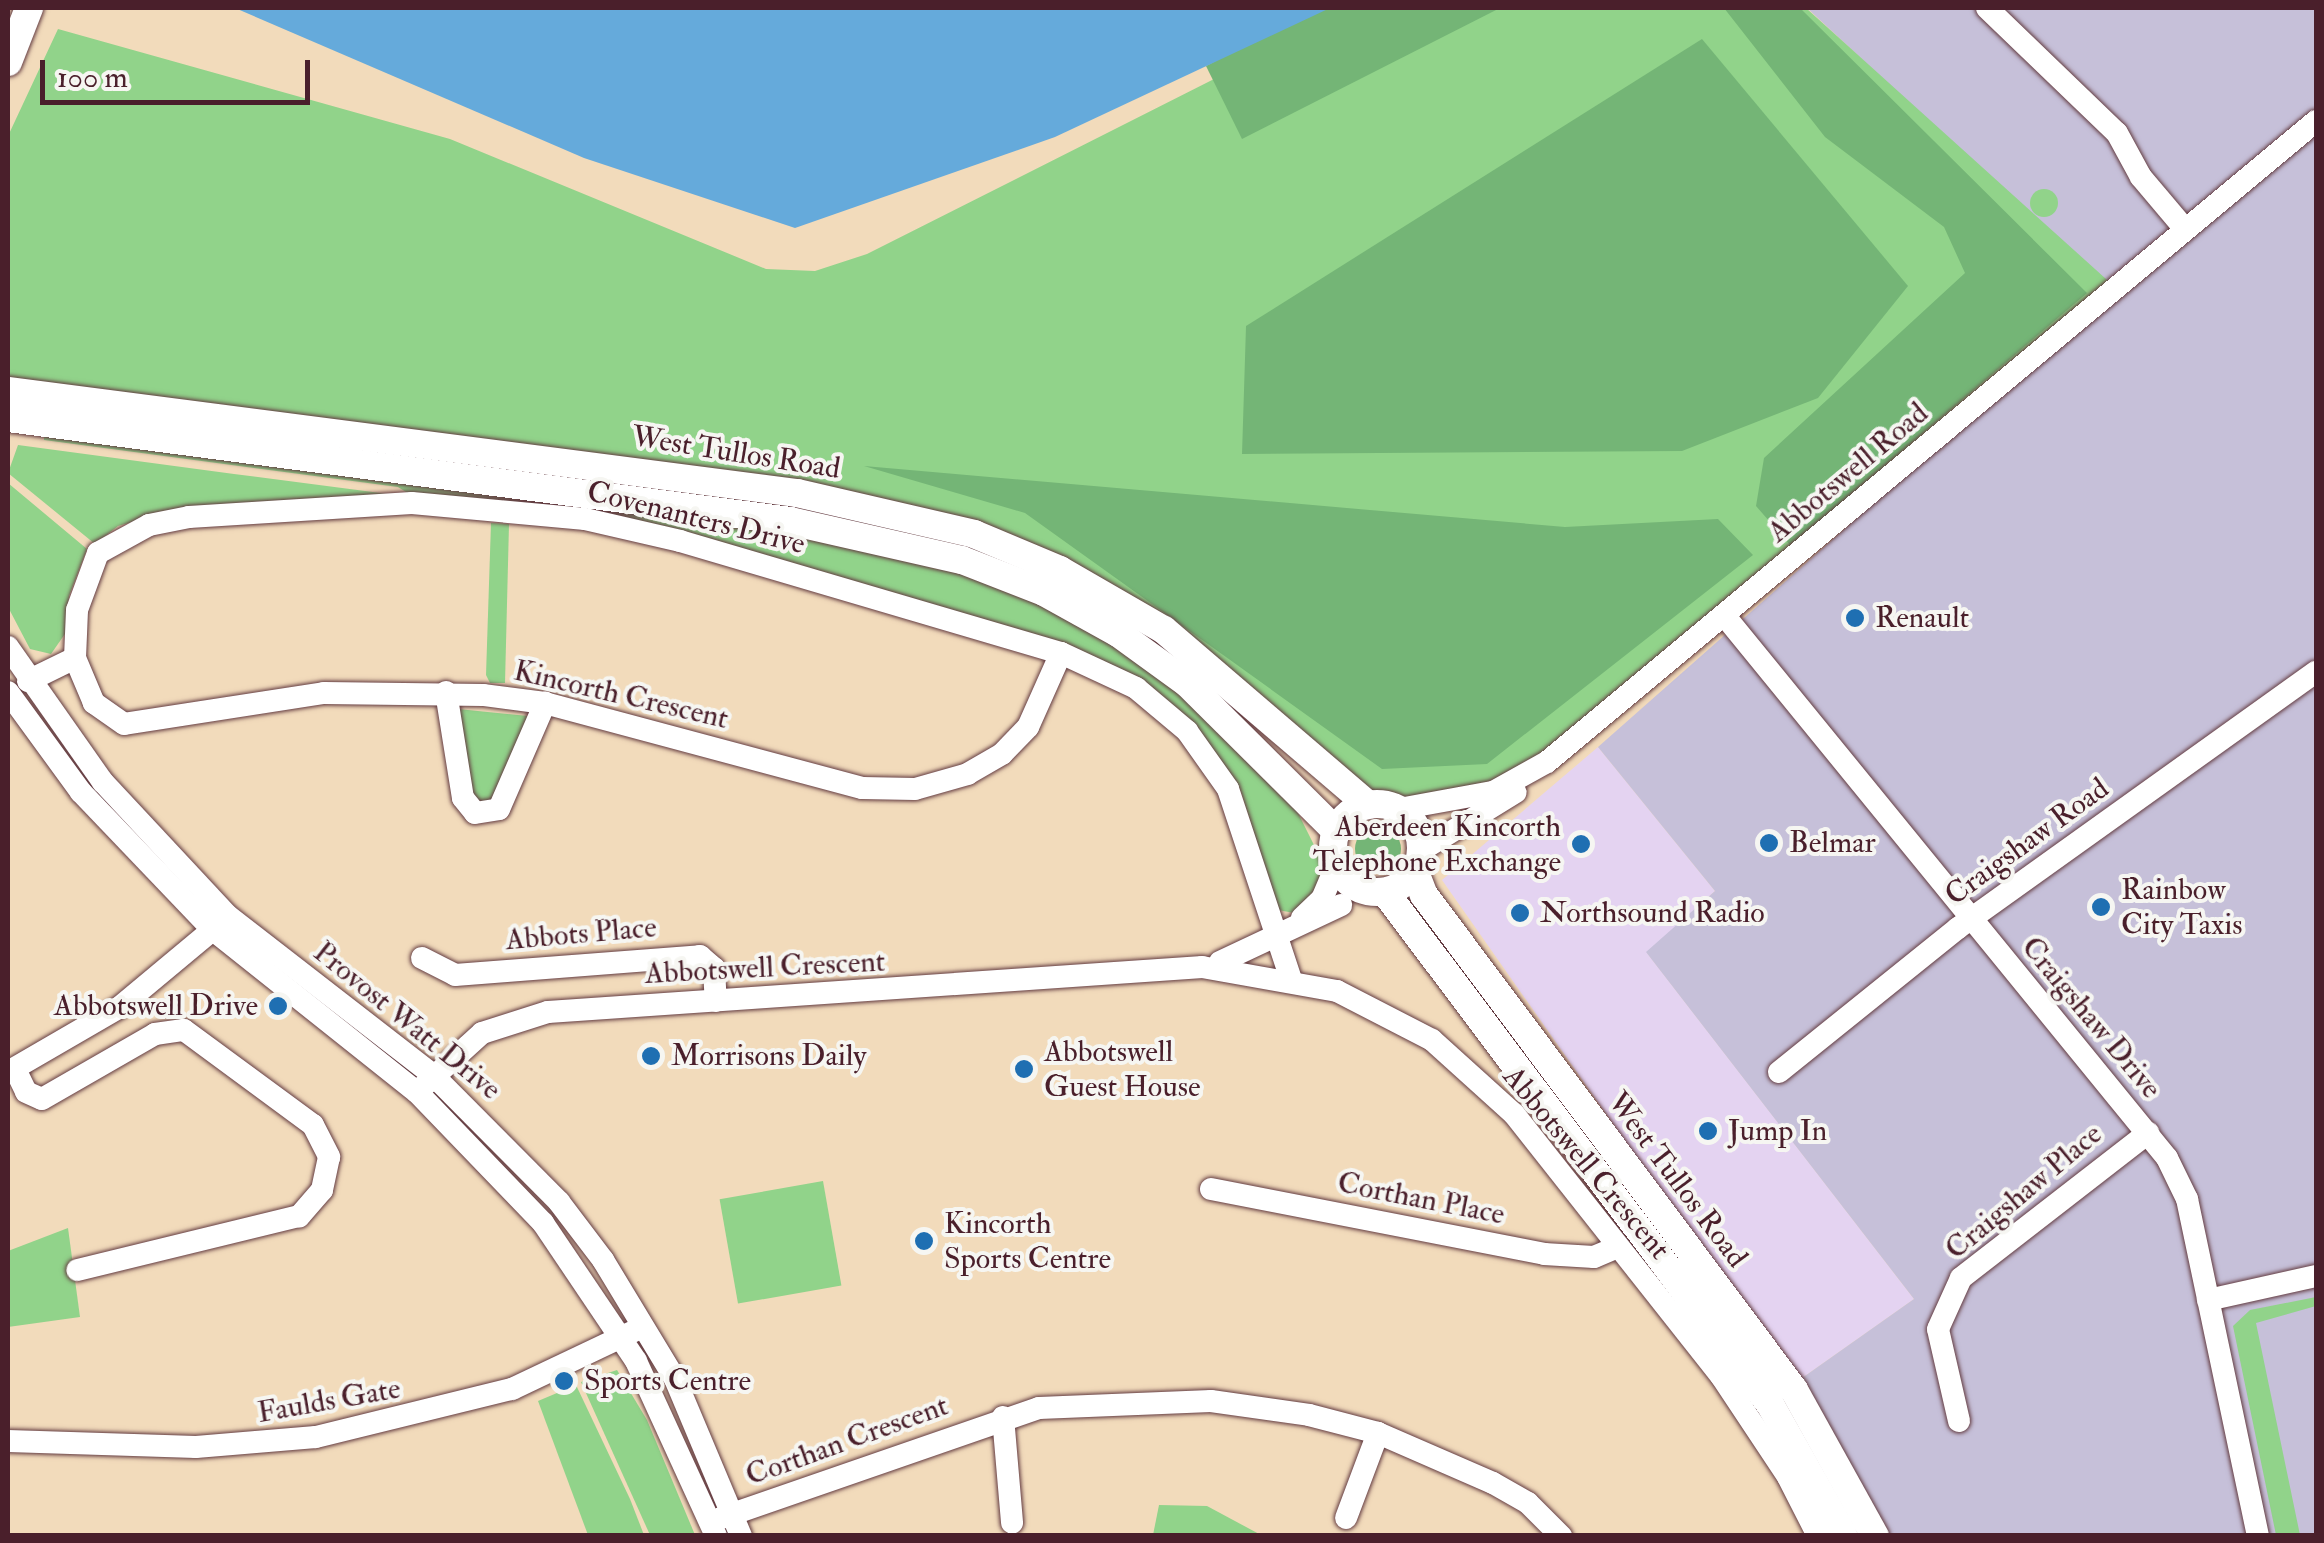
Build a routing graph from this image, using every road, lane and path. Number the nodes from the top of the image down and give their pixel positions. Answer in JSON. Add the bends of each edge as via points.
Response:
{"nodes":[{"id":1,"x":29,"y":8,"type":"edge"},
{"id":2,"x":1998,"y":12,"type":"edge"},
{"id":3,"x":8,"y":62,"type":"edge"},
{"id":4,"x":2316,"y":121,"type":"edge"},
{"id":5,"x":2185,"y":229,"type":"junction"},
{"id":6,"x":12,"y":390,"type":"edge"},
{"id":7,"x":8,"y":418,"type":"edge"},
{"id":8,"x":1724,"y":615,"type":"junction"},
{"id":9,"x":8,"y":647,"type":"edge"},
{"id":10,"x":1061,"y":653,"type":"junction"},
{"id":11,"x":75,"y":658,"type":"junction"},
{"id":12,"x":8,"y":668,"type":"edge"},
{"id":13,"x":2316,"y":672,"type":"edge"},
{"id":14,"x":18,"y":686,"type":"edge"},
{"id":15,"x":446,"y":692,"type":"junction"},
{"id":16,"x":545,"y":703,"type":"junction"},
{"id":17,"x":1546,"y":762,"type":"junction"},
{"id":18,"x":1368,"y":805,"type":"junction"},
{"id":19,"x":1399,"y":809,"type":"junction"},
{"id":20,"x":1336,"y":831,"type":"junction"},
{"id":21,"x":1419,"y":861,"type":"junction"},
{"id":22,"x":1336,"y":866,"type":"junction"},
{"id":23,"x":1384,"y":892,"type":"junction"},
{"id":24,"x":1341,"y":905,"type":"dead end"},
{"id":25,"x":1970,"y":920,"type":"junction"},
{"id":26,"x":220,"y":923,"type":"junction"},
{"id":27,"x":1276,"y":939,"type":"junction"},
{"id":28,"x":422,"y":958,"type":"dead end"},
{"id":29,"x":1202,"y":967,"type":"junction"},
{"id":30,"x":1291,"y":980,"type":"junction"},
{"id":31,"x":716,"y":1001,"type":"junction"},
{"id":32,"x":11,"y":1070,"type":"edge"},
{"id":33,"x":1779,"y":1072,"type":"dead end"},
{"id":34,"x":425,"y":1083,"type":"junction"},
{"id":35,"x":2148,"y":1132,"type":"junction"},
{"id":36,"x":1211,"y":1189,"type":"dead end"},
{"id":37,"x":1618,"y":1247,"type":"junction"},
{"id":38,"x":78,"y":1270,"type":"dead end"},
{"id":39,"x":2316,"y":1276,"type":"edge"},
{"id":40,"x":2208,"y":1300,"type":"junction"},
{"id":41,"x":632,"y":1332,"type":"junction"},
{"id":42,"x":1003,"y":1417,"type":"junction"},
{"id":43,"x":1959,"y":1421,"type":"dead end"},
{"id":44,"x":1378,"y":1433,"type":"junction"},
{"id":45,"x":8,"y":1441,"type":"edge"},
{"id":46,"x":1346,"y":1518,"type":"dead end"},
{"id":47,"x":1012,"y":1523,"type":"dead end"},
{"id":48,"x":738,"y":1525,"type":"edge"},
{"id":49,"x":714,"y":1528,"type":"edge"},
{"id":50,"x":1561,"y":1536,"type":"edge"},
{"id":51,"x":1818,"y":1536,"type":"edge"},
{"id":52,"x":1844,"y":1536,"type":"edge"},
{"id":53,"x":1875,"y":1536,"type":"edge"},
{"id":54,"x":2258,"y":1536,"type":"edge"}],
"edges":[{"from":1,"to":3,"type":"main road"},
{"from":2,"to":5,"type":"street","via":[[2118,133]]},
{"from":4,"to":5,"type":"street","name":"Abbotswell Road"},
{"from":5,"to":8,"type":"street","name":"Abbotswell Road"},
{"from":6,"to":18,"type":"main road","name":"West Tullos Road","via":[[797,492],[974,534],[1060,570],[1164,630]]},
{"from":7,"to":20,"type":"main road","name":"West Tullos Road","via":[[770,518],[962,560],[1044,592],[1160,663]]},
{"from":8,"to":17,"type":"street","name":"Abbotswell Road"},
{"from":8,"to":25,"type":"street","name":"Craigshaw Drive"},
{"from":9,"to":14,"type":"street","name":"Provost Watt Drive"},
{"from":10,"to":11,"type":"street","name":"Covenanters Drive","via":[[585,519],[338,503],[190,517],[115,539],[84,579]]},
{"from":10,"to":16,"type":"street","name":"Kincorth Crescent","via":[[1028,727],[1002,754],[968,774],[916,789],[862,788]]},
{"from":10,"to":27,"type":"street","name":"Covenanters Drive","via":[[1136,688],[1209,759],[1241,822]]},
{"from":11,"to":14,"type":"street"},
{"from":11,"to":15,"type":"street","name":"Kincorth Crescent","via":[[94,703],[124,724],[324,693]]},
{"from":12,"to":14,"type":"street"},
{"from":13,"to":25,"type":"street","name":"Craigshaw Road"},
{"from":14,"to":26,"type":"street","name":"Provost Watt Drive"},
{"from":15,"to":16,"type":"street","name":"Kincorth Crescent"},
{"from":15,"to":16,"type":"street","via":[[463,798],[476,813],[489,814],[504,800]]},
{"from":17,"to":19,"type":"street","via":[[1494,792]]},
{"from":17,"to":21,"type":"street","via":[[1514,794]]},
{"from":18,"to":19,"type":"main road"},
{"from":18,"to":20,"type":"main road"},
{"from":19,"to":21,"type":"main road","via":[[1416,826]]},
{"from":20,"to":22,"type":"main road"},
{"from":21,"to":23,"type":"main road"},
{"from":21,"to":53,"type":"main road","name":"West Tullos Road","via":[[1424,895],[1794,1390]]},
{"from":22,"to":23,"type":"main road","via":[[1356,888]]},
{"from":22,"to":27,"type":"street","name":"Abbotswell Crescent","via":[[1322,899]]},
{"from":23,"to":52,"type":"main road","name":"West Tullos Road","via":[[1770,1404]]},
{"from":24,"to":27,"type":"street","name":"Abbotswell Crescent"},
{"from":25,"to":33,"type":"street","name":"Craigshaw Road"},
{"from":25,"to":35,"type":"street","name":"Craigshaw Drive"},
{"from":26,"to":32,"type":"street","via":[[120,1007]]},
{"from":26,"to":34,"type":"street","name":"Provost Watt Drive"},
{"from":27,"to":29,"type":"street","name":"Abbotswell Crescent"},
{"from":27,"to":30,"type":"street","name":"Covenanters Drive"},
{"from":28,"to":31,"type":"street","name":"Abbots Place","via":[[455,974],[700,956],[714,968]]},
{"from":29,"to":30,"type":"street","name":"Abbotswell Crescent"},
{"from":29,"to":31,"type":"street","name":"Abbotswell Crescent"},
{"from":30,"to":37,"type":"street","name":"Abbotswell Crescent","via":[[1394,1016],[1461,1063],[1514,1114]]},
{"from":31,"to":34,"type":"street","name":"Abbotswell Crescent","via":[[522,1017],[470,1041]]},
{"from":32,"to":38,"type":"street","via":[[26,1092],[42,1098],[155,1034],[184,1030],[312,1125],[329,1157],[322,1190],[299,1216]]},
{"from":34,"to":41,"type":"street","name":"Provost Watt Drive"},
{"from":35,"to":40,"type":"street","name":"Craigshaw Drive","via":[[2187,1199]]},
{"from":35,"to":43,"type":"street","name":"Craigshaw Place","via":[[1962,1278],[1938,1329]]},
{"from":36,"to":37,"type":"street","name":"Corthan Place","via":[[1544,1254],[1594,1257]]},
{"from":37,"to":51,"type":"street","name":"Abbotswell Crescent","via":[[1720,1376],[1788,1477]]},
{"from":39,"to":40,"type":"street"},
{"from":40,"to":54,"type":"street","name":"Craigshaw Drive"},
{"from":41,"to":45,"type":"street","name":"Faulds Gate","via":[[512,1389],[316,1437],[196,1447]]},
{"from":41,"to":48,"type":"street","name":"Provost Watt Drive","via":[[675,1380]]},
{"from":41,"to":49,"type":"street","name":"Provost Watt Drive"},
{"from":42,"to":44,"type":"street","name":"Corthan Crescent","via":[[1099,1402],[1210,1401]]},
{"from":42,"to":47,"type":"street"},
{"from":42,"to":48,"type":"street","name":"Corthan Crescent"},
{"from":44,"to":46,"type":"street"},
{"from":44,"to":50,"type":"street","name":"Corthan Crescent","via":[[1493,1483],[1528,1503]]},
{"from":48,"to":49,"type":"street","name":"Corthan Crescent"}]}
